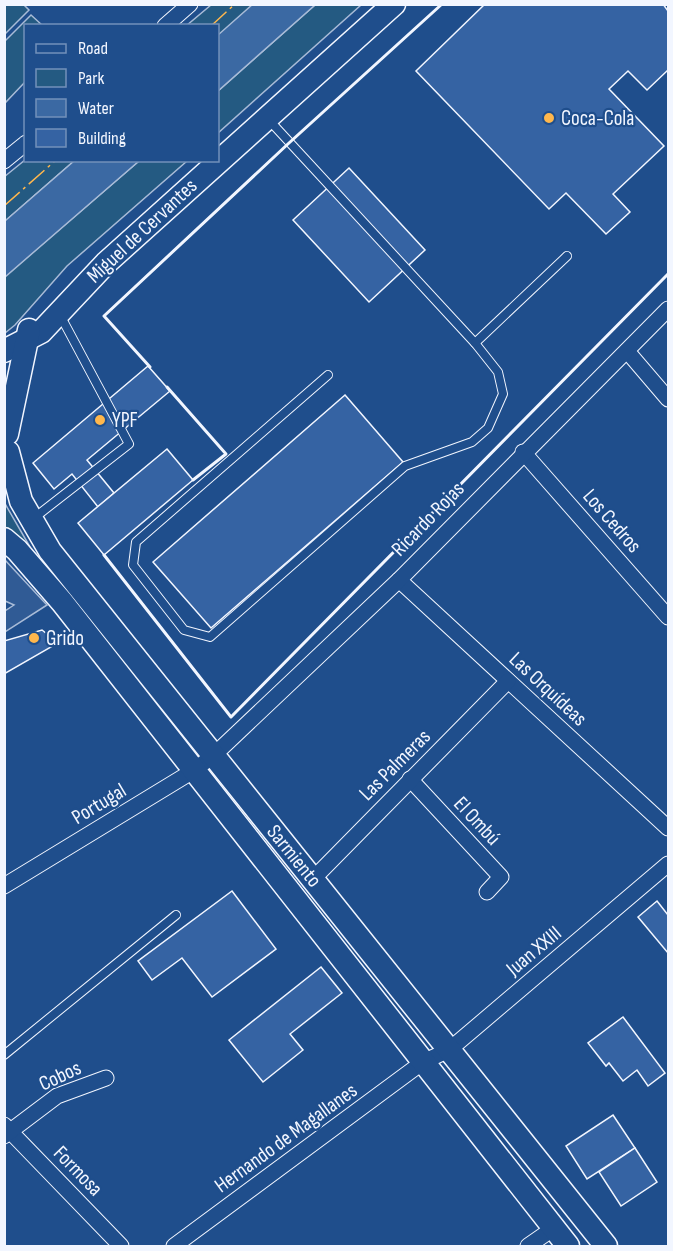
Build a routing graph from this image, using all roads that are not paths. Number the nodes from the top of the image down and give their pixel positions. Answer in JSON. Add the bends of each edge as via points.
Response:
{"nodes":[{"id":1,"x":190,"y":4,"type":"edge"},
{"id":2,"x":375,"y":4,"type":"edge"},
{"id":3,"x":394,"y":4,"type":"edge"},
{"id":4,"x":167,"y":24,"type":"edge"},
{"id":5,"x":267,"y":118,"type":"junction"},
{"id":6,"x":219,"y":144,"type":"edge"},
{"id":7,"x":24,"y":145,"type":"edge"},
{"id":8,"x":4,"y":161,"type":"edge"},
{"id":9,"x":219,"y":161,"type":"edge"},
{"id":10,"x":198,"y":162,"type":"edge"},
{"id":11,"x":218,"y":162,"type":"edge"},
{"id":12,"x":567,"y":256,"type":"dead end"},
{"id":13,"x":669,"y":309,"type":"edge"},
{"id":14,"x":58,"y":312,"type":"junction"},
{"id":15,"x":27,"y":340,"type":"junction"},
{"id":16,"x":475,"y":343,"type":"junction"},
{"id":17,"x":4,"y":351,"type":"edge"},
{"id":18,"x":627,"y":351,"type":"junction"},
{"id":19,"x":4,"y":366,"type":"edge"},
{"id":20,"x":328,"y":375,"type":"dead end"},
{"id":21,"x":669,"y":399,"type":"edge"},
{"id":22,"x":6,"y":446,"type":"edge"},
{"id":23,"x":523,"y":452,"type":"junction"},
{"id":24,"x":30,"y":520,"type":"junction"},
{"id":25,"x":4,"y":539,"type":"edge"},
{"id":26,"x":399,"y":580,"type":"junction"},
{"id":27,"x":669,"y":617,"type":"edge"},
{"id":28,"x":508,"y":681,"type":"junction"},
{"id":29,"x":214,"y":755,"type":"junction"},
{"id":30,"x":193,"y":771,"type":"junction"},
{"id":31,"x":410,"y":779,"type":"junction"},
{"id":32,"x":669,"y":828,"type":"edge"},
{"id":33,"x":669,"y":864,"type":"edge"},
{"id":34,"x":313,"y":879,"type":"junction"},
{"id":35,"x":4,"y":886,"type":"edge"},
{"id":36,"x":487,"y":892,"type":"dead end"},
{"id":37,"x":176,"y":915,"type":"dead end"},
{"id":38,"x":449,"y":1050,"type":"junction"},
{"id":39,"x":4,"y":1055,"type":"edge"},
{"id":40,"x":423,"y":1062,"type":"junction"},
{"id":41,"x":106,"y":1078,"type":"dead end"},
{"id":42,"x":6,"y":1130,"type":"edge"},
{"id":43,"x":554,"y":1228,"type":"junction"},
{"id":44,"x":121,"y":1246,"type":"edge"},
{"id":45,"x":174,"y":1246,"type":"edge"},
{"id":46,"x":528,"y":1246,"type":"edge"},
{"id":47,"x":568,"y":1246,"type":"edge"},
{"id":48,"x":606,"y":1246,"type":"edge"}],
"edges":[{"from":1,"to":4,"type":"street"},
{"from":2,"to":6,"type":"main road"},
{"from":3,"to":5,"type":"main road","name":"Miguel de Cervantes"},
{"from":5,"to":9,"type":"main road","name":"Miguel de Cervantes"},
{"from":5,"to":16,"type":"lane"},
{"from":7,"to":8,"type":"street"},
{"from":10,"to":15,"type":"main road","name":"Miguel de Cervantes","via":[[78,269],[30,324]]},
{"from":11,"to":14,"type":"main road","name":"Miguel de Cervantes"},
{"from":12,"to":16,"type":"lane"},
{"from":13,"to":18,"type":"street","name":"Ricardo Rojas"},
{"from":14,"to":15,"type":"main road","name":"Miguel de Cervantes"},
{"from":14,"to":24,"type":"lane","via":[[129,444]]},
{"from":15,"to":17,"type":"main road","name":"Miguel de Cervantes"},
{"from":15,"to":19,"type":"main road","name":"Miguel de Cervantes"},
{"from":15,"to":22,"type":"main road","name":"Miguel de Cervantes"},
{"from":16,"to":20,"type":"lane","via":[[498,372],[503,394],[488,428],[472,442],[405,466],[210,637],[184,630],[133,565],[136,542]]},
{"from":18,"to":21,"type":"street"},
{"from":18,"to":23,"type":"street","name":"Ricardo Rojas"},
{"from":22,"to":24,"type":"main road","name":"Sarmiento","via":[[14,482]]},
{"from":23,"to":26,"type":"street","name":"Ricardo Rojas"},
{"from":23,"to":27,"type":"street","name":"Los Cedros"},
{"from":24,"to":29,"type":"main road","name":"Sarmiento","via":[[50,551]]},
{"from":25,"to":30,"type":"main road","name":"Sarmiento","via":[[56,595]]},
{"from":26,"to":28,"type":"street","name":"Las Orquídeas"},
{"from":26,"to":29,"type":"street","name":"Ricardo Rojas"},
{"from":28,"to":31,"type":"street","name":"Las Palmeras"},
{"from":28,"to":32,"type":"street","name":"Las Orquídeas"},
{"from":29,"to":30,"type":"street","name":"Portugal"},
{"from":29,"to":34,"type":"main road","name":"Sarmiento"},
{"from":30,"to":35,"type":"street","name":"Portugal"},
{"from":30,"to":40,"type":"main road","name":"Sarmiento"},
{"from":31,"to":34,"type":"street","name":"Las Palmeras"},
{"from":31,"to":36,"type":"street","name":"El Ombú","via":[[501,877]]},
{"from":33,"to":38,"type":"street","name":"Juan XXIII"},
{"from":34,"to":38,"type":"main road","name":"Sarmiento"},
{"from":37,"to":39,"type":"lane"},
{"from":38,"to":40,"type":"street","name":"Juan XXIII"},
{"from":38,"to":48,"type":"main road","name":"Sarmiento"},
{"from":40,"to":43,"type":"main road","name":"Sarmiento"},
{"from":40,"to":45,"type":"street","name":"Hernando de Magallanes"},
{"from":41,"to":42,"type":"street","name":"Cobos","via":[[57,1096]]},
{"from":42,"to":44,"type":"street","name":"Formosa"},
{"from":43,"to":46,"type":"street"},
{"from":43,"to":47,"type":"main road","name":"Sarmiento"}]}
